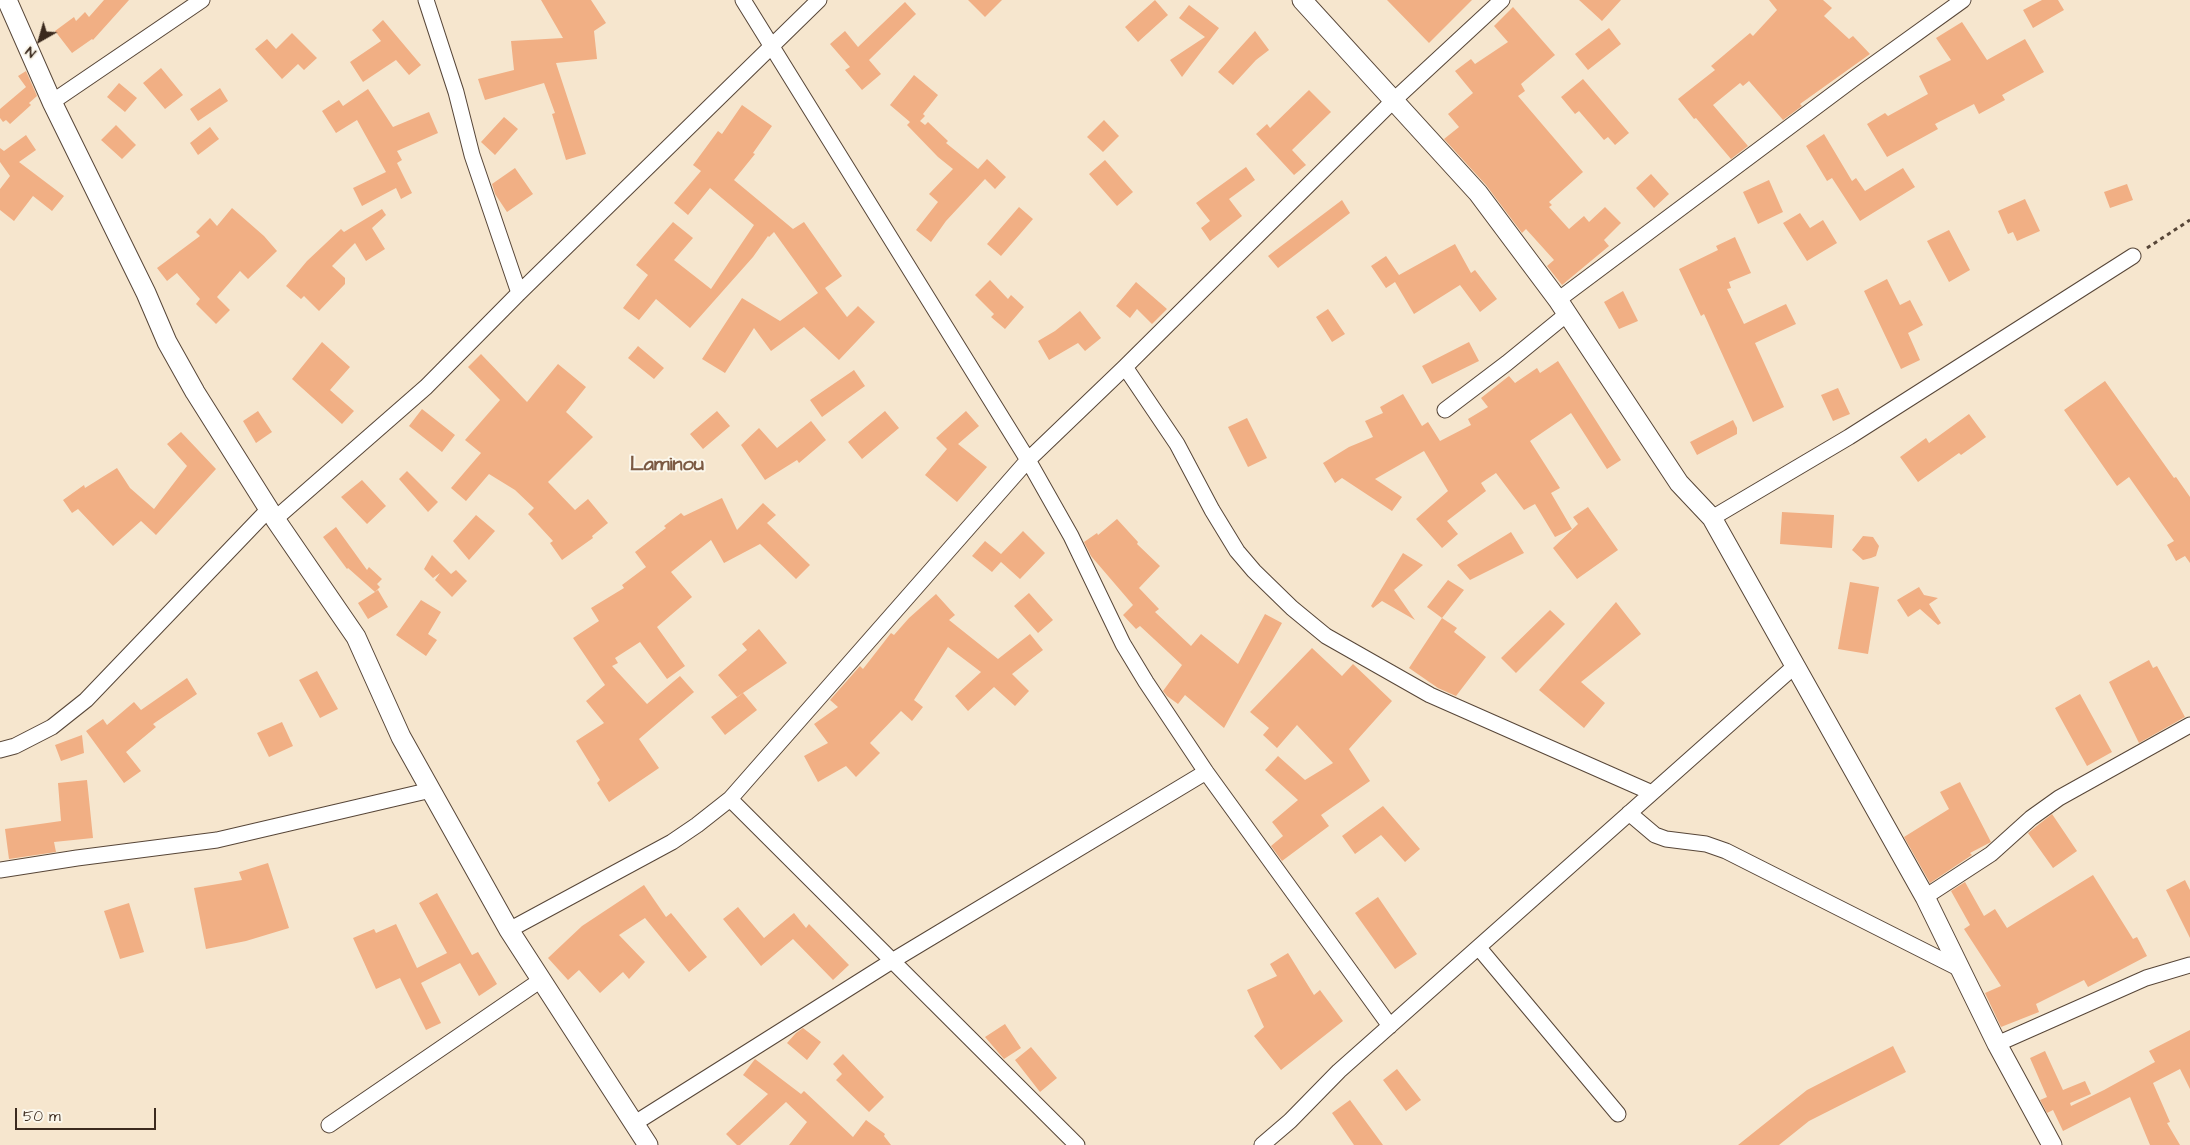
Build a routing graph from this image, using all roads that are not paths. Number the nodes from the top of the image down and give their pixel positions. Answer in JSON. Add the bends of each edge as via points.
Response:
{"nodes":[{"id":1,"x":7,"y":0,"type":"edge"},
{"id":2,"x":202,"y":0,"type":"edge"},
{"id":3,"x":426,"y":0,"type":"edge"},
{"id":4,"x":744,"y":0,"type":"edge"},
{"id":5,"x":819,"y":0,"type":"edge"},
{"id":6,"x":1302,"y":0,"type":"edge"},
{"id":7,"x":1502,"y":0,"type":"edge"},
{"id":8,"x":1963,"y":0,"type":"edge"},
{"id":9,"x":772,"y":47,"type":"junction"},
{"id":10,"x":1394,"y":100,"type":"junction"},
{"id":11,"x":52,"y":102,"type":"junction"},
{"id":12,"x":2134,"y":256,"type":"road end"},
{"id":13,"x":519,"y":293,"type":"junction"},
{"id":14,"x":1562,"y":307,"type":"junction"},
{"id":15,"x":1125,"y":367,"type":"junction"},
{"id":16,"x":1445,"y":410,"type":"dead end"},
{"id":17,"x":1028,"y":460,"type":"junction"},
{"id":18,"x":272,"y":514,"type":"junction"},
{"id":19,"x":1712,"y":518,"type":"junction"},
{"id":20,"x":1796,"y":665,"type":"junction"},
{"id":21,"x":2190,"y":726,"type":"edge"},
{"id":22,"x":0,"y":750,"type":"edge"},
{"id":23,"x":1206,"y":772,"type":"junction"},
{"id":24,"x":430,"y":790,"type":"junction"},
{"id":25,"x":1650,"y":792,"type":"junction"},
{"id":26,"x":730,"y":800,"type":"junction"},
{"id":27,"x":1629,"y":813,"type":"junction"},
{"id":28,"x":0,"y":870,"type":"edge"},
{"id":29,"x":1925,"y":897,"type":"junction"},
{"id":30,"x":509,"y":930,"type":"junction"},
{"id":31,"x":1479,"y":948,"type":"junction"},
{"id":32,"x":892,"y":961,"type":"junction"},
{"id":33,"x":2190,"y":965,"type":"edge"},
{"id":34,"x":1960,"y":969,"type":"junction"},
{"id":35,"x":541,"y":980,"type":"junction"},
{"id":36,"x":1390,"y":1026,"type":"junction"},
{"id":37,"x":1997,"y":1044,"type":"junction"},
{"id":38,"x":1618,"y":1114,"type":"dead end"},
{"id":39,"x":634,"y":1124,"type":"junction"},
{"id":40,"x":330,"y":1126,"type":"dead end"},
{"id":41,"x":648,"y":1145,"type":"edge"},
{"id":42,"x":1077,"y":1145,"type":"edge"},
{"id":43,"x":1262,"y":1145,"type":"edge"},
{"id":44,"x":2052,"y":1145,"type":"edge"}],
"edges":[{"from":1,"to":11,"type":"street"},
{"from":2,"to":11,"type":"street"},
{"from":3,"to":13,"type":"street","via":[[456,92],[472,155]]},
{"from":4,"to":9,"type":"street"},
{"from":5,"to":9,"type":"street"},
{"from":6,"to":10,"type":"street"},
{"from":7,"to":10,"type":"street"},
{"from":8,"to":14,"type":"street","via":[[1856,76]]},
{"from":9,"to":13,"type":"street"},
{"from":9,"to":17,"type":"street"},
{"from":10,"to":14,"type":"street","via":[[1478,194]]},
{"from":10,"to":15,"type":"street"},
{"from":11,"to":18,"type":"street","via":[[167,342]]},
{"from":12,"to":19,"type":"street","via":[[1848,437]]},
{"from":13,"to":18,"type":"street","via":[[426,387]]},
{"from":14,"to":16,"type":"street","via":[[1507,364]]},
{"from":14,"to":19,"type":"street","via":[[1679,483]]},
{"from":15,"to":17,"type":"street"},
{"from":15,"to":25,"type":"street","via":[[1177,444],[1237,551],[1299,614],[1326,636],[1430,695]]},
{"from":17,"to":23,"type":"street","via":[[1071,536],[1123,644]]},
{"from":17,"to":26,"type":"street"},
{"from":18,"to":22,"type":"street","via":[[86,700],[52,727]]},
{"from":18,"to":24,"type":"street","via":[[356,637],[401,737]]},
{"from":19,"to":20,"type":"street"},
{"from":20,"to":25,"type":"street"},
{"from":20,"to":29,"type":"street"},
{"from":21,"to":29,"type":"street","via":[[2059,798],[1991,854]]},
{"from":23,"to":32,"type":"street"},
{"from":23,"to":36,"type":"street"},
{"from":24,"to":28,"type":"street","via":[[217,840]]},
{"from":24,"to":30,"type":"street"},
{"from":25,"to":27,"type":"street"},
{"from":26,"to":30,"type":"street","via":[[672,842]]},
{"from":26,"to":32,"type":"street"},
{"from":27,"to":31,"type":"street"},
{"from":27,"to":34,"type":"street","via":[[1655,835],[1726,851]]},
{"from":29,"to":34,"type":"street"},
{"from":30,"to":35,"type":"street"},
{"from":31,"to":36,"type":"street"},
{"from":31,"to":38,"type":"street"},
{"from":32,"to":39,"type":"street"},
{"from":32,"to":42,"type":"street"},
{"from":33,"to":37,"type":"street","via":[[2146,978]]},
{"from":34,"to":37,"type":"street"},
{"from":35,"to":39,"type":"street"},
{"from":35,"to":40,"type":"street"},
{"from":36,"to":43,"type":"street"},
{"from":37,"to":44,"type":"street"},
{"from":39,"to":41,"type":"street"}]}
